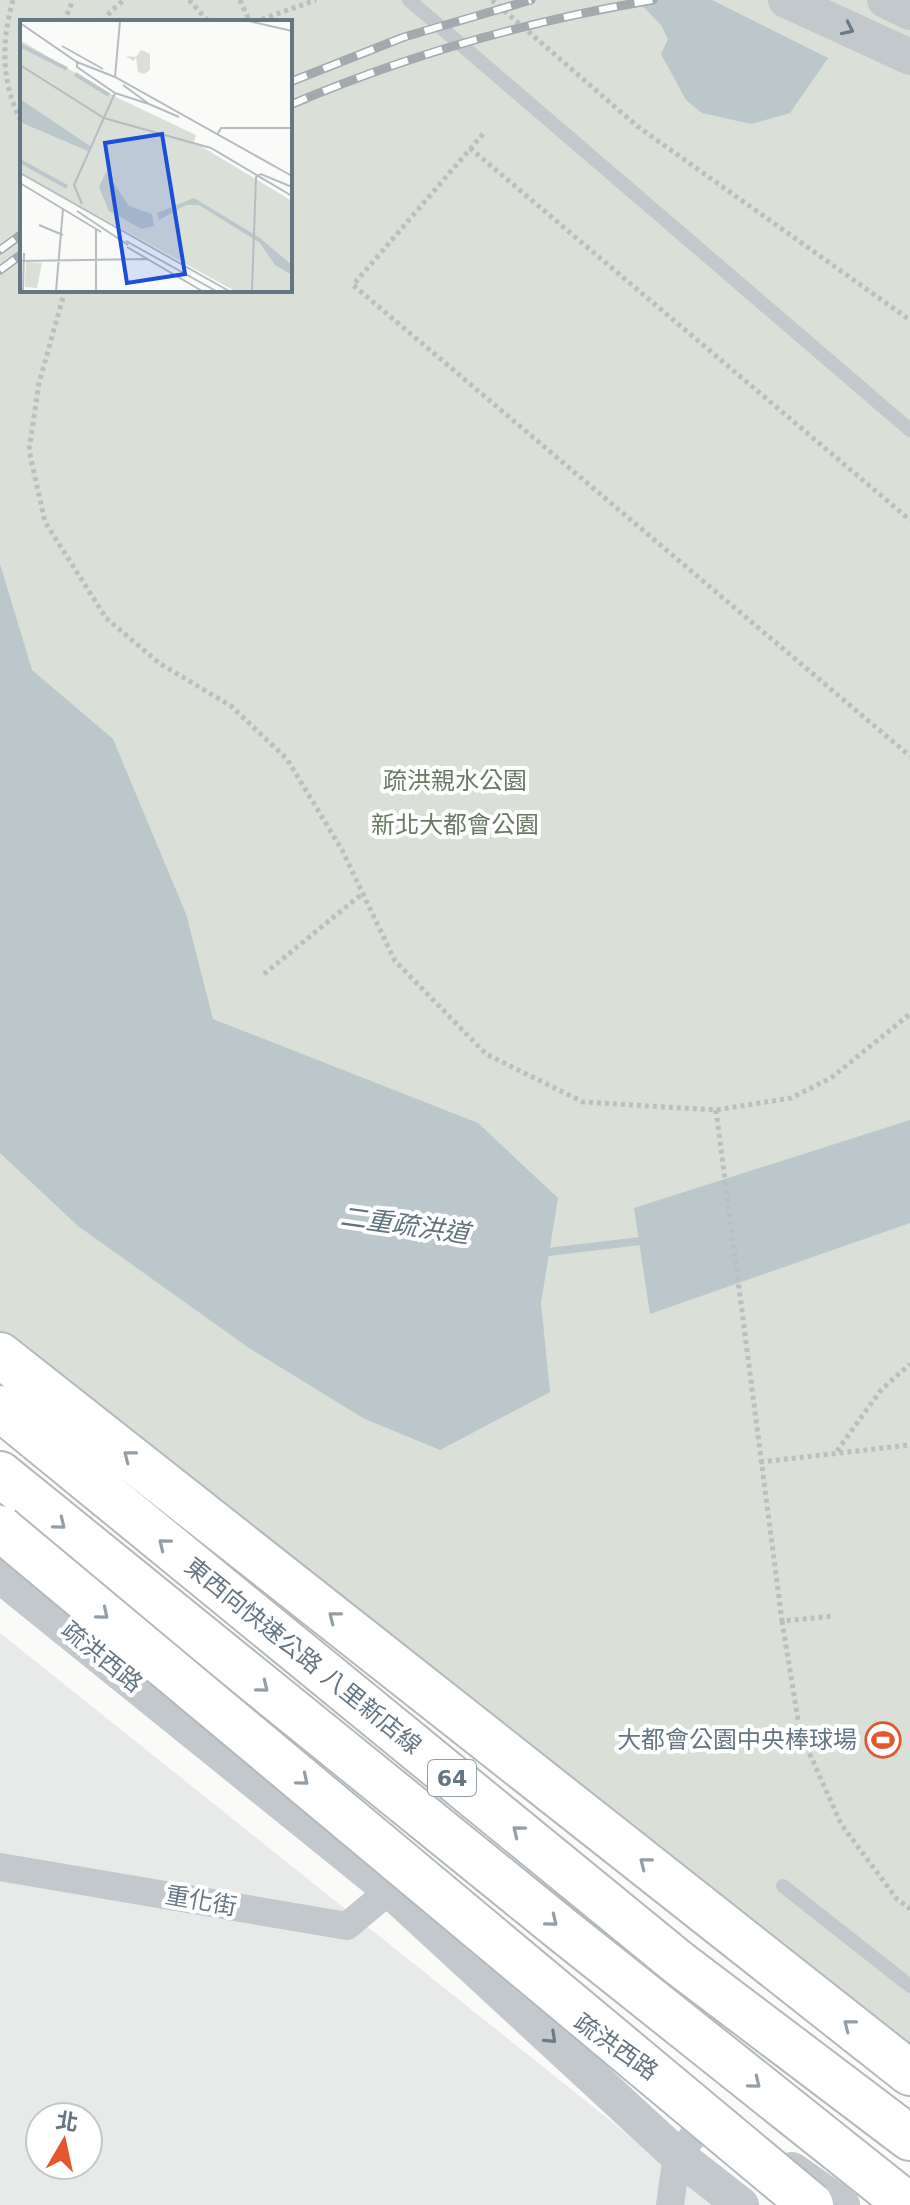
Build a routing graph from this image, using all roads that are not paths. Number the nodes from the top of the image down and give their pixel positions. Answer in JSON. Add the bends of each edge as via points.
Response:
{"nodes":[{"id":1,"x":409,"y":0,"type":"edge"},
{"id":2,"x":786,"y":0,"type":"edge"},
{"id":3,"x":885,"y":0,"type":"edge"},
{"id":4,"x":910,"y":12,"type":"edge"},
{"id":5,"x":910,"y":57,"type":"edge"},
{"id":6,"x":910,"y":430,"type":"edge"},
{"id":7,"x":0,"y":1355,"type":"edge"},
{"id":8,"x":0,"y":1408,"type":"edge"},
{"id":9,"x":0,"y":1474,"type":"edge"},
{"id":10,"x":0,"y":1528,"type":"edge"},
{"id":11,"x":0,"y":1575,"type":"edge"},
{"id":12,"x":395,"y":1665,"type":"junction"},
{"id":13,"x":0,"y":1867,"type":"edge"},
{"id":14,"x":783,"y":1886,"type":"dead end"},
{"id":15,"x":390,"y":1890,"type":"junction"},
{"id":16,"x":910,"y":1986,"type":"edge"},
{"id":17,"x":910,"y":2073,"type":"edge"},
{"id":18,"x":712,"y":2114,"type":"junction"},
{"id":19,"x":910,"y":2138,"type":"edge"},
{"id":20,"x":677,"y":2155,"type":"junction"},
{"id":21,"x":910,"y":2159,"type":"edge"},
{"id":22,"x":670,"y":2205,"type":"edge"},
{"id":23,"x":741,"y":2205,"type":"edge"},
{"id":24,"x":811,"y":2205,"type":"edge"},
{"id":25,"x":842,"y":2205,"type":"edge"},
{"id":26,"x":908,"y":2205,"type":"edge"}],
"edges":[{"from":1,"to":6,"type":"lane"},
{"from":2,"to":5,"type":"street","one_way":true},
{"from":3,"to":4,"type":"street"},
{"from":12,"to":7,"type":"highway","one_way":true},
{"from":19,"to":8,"type":"highway","name":"東西向快速公路 八里新店線","number":"64","one_way":true,"via":[[680,1964]]},
{"from":9,"to":26,"type":"highway","name":"東西向快速公路 八里新店線","number":"64","one_way":true},
{"from":10,"to":24,"type":"highway","one_way":true,"bridge":true},
{"from":11,"to":15,"type":"street","name":"疏洪西路"},
{"from":17,"to":12,"type":"highway","one_way":true},
{"from":12,"to":21,"type":"highway","via":[[783,2055]]},
{"from":13,"to":15,"type":"street","name":"重化街","via":[[347,1926]]},
{"from":14,"to":16,"type":"lane"},
{"from":15,"to":18,"type":"street","name":"疏洪西路"},
{"from":15,"to":20,"type":"street","name":"疏洪西路","one_way":true},
{"from":18,"to":20,"type":"street"},
{"from":18,"to":25,"type":"street","name":"疏洪西路"},
{"from":20,"to":22,"type":"street"},
{"from":20,"to":23,"type":"street","name":"疏洪西路"}]}
